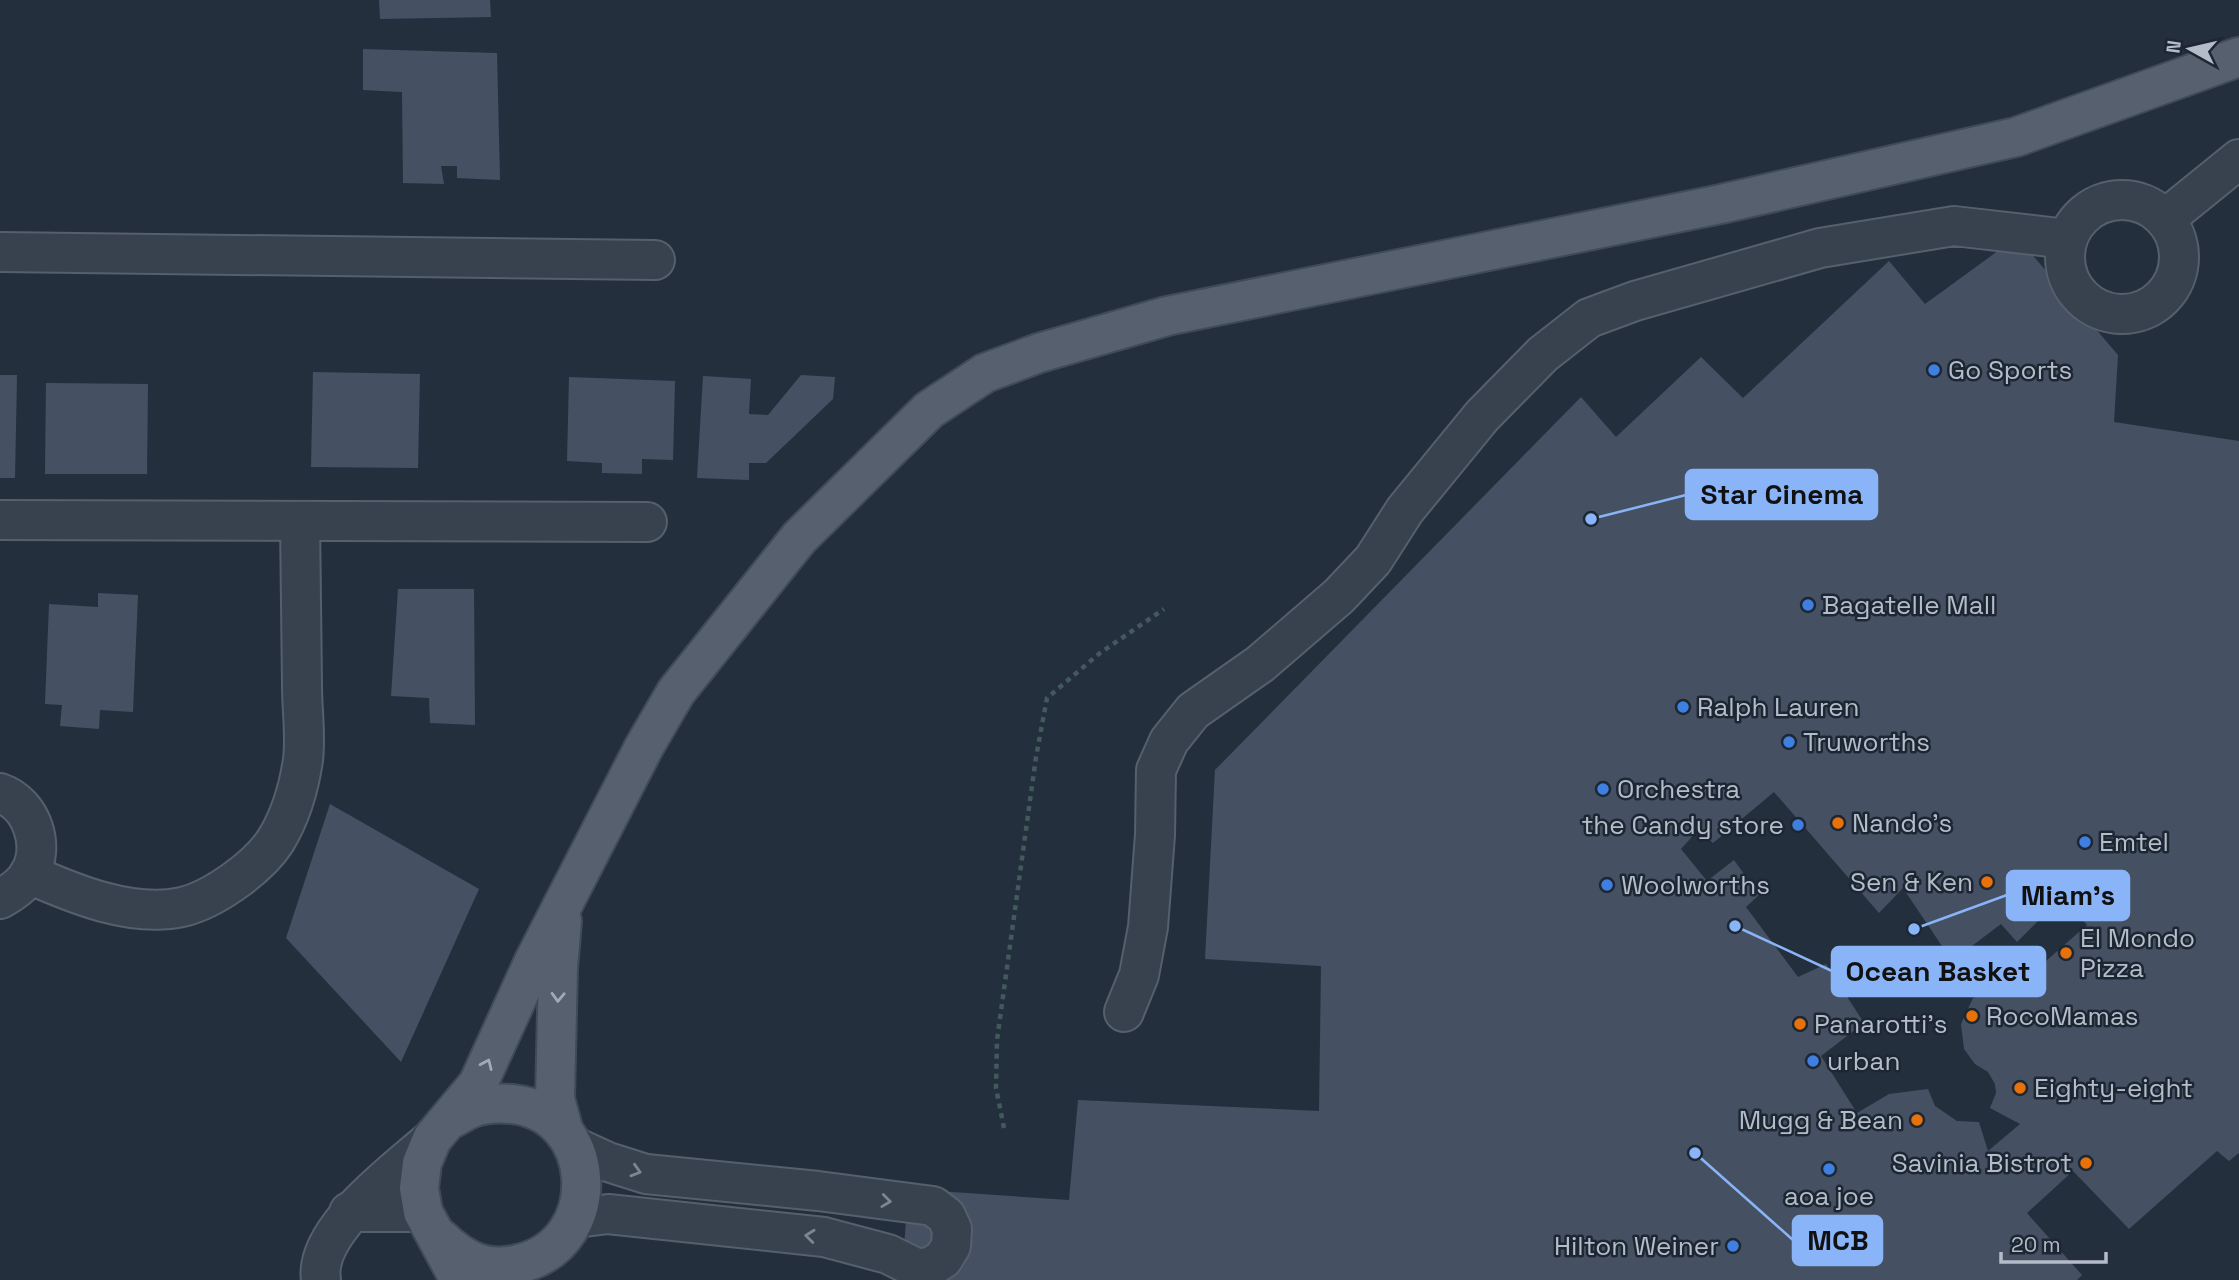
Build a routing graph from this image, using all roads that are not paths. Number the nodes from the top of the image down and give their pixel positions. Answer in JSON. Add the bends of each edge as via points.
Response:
{"nodes":[{"id":1,"x":2239,"y":57,"type":"edge"},
{"id":2,"x":2239,"y":159,"type":"edge"},
{"id":3,"x":2165,"y":219,"type":"junction"},
{"id":4,"x":2067,"y":239,"type":"junction"},
{"id":5,"x":0,"y":252,"type":"edge"},
{"id":6,"x":656,"y":260,"type":"dead end"},
{"id":7,"x":0,"y":520,"type":"edge"},
{"id":8,"x":300,"y":521,"type":"junction"},
{"id":9,"x":647,"y":522,"type":"dead end"},
{"id":10,"x":0,"y":793,"type":"edge"},
{"id":11,"x":29,"y":874,"type":"junction"},
{"id":12,"x":0,"y":899,"type":"edge"},
{"id":13,"x":563,"y":905,"type":"junction"},
{"id":14,"x":1124,"y":1012,"type":"dead end"},
{"id":15,"x":441,"y":1130,"type":"junction"},
{"id":16,"x":568,"y":1139,"type":"junction"},
{"id":17,"x":349,"y":1212,"type":"junction"},
{"id":18,"x":429,"y":1223,"type":"junction"},
{"id":19,"x":567,"y":1231,"type":"junction"},
{"id":20,"x":321,"y":1280,"type":"edge"},
{"id":21,"x":457,"y":1280,"type":"edge"},
{"id":22,"x":535,"y":1280,"type":"edge"}],
"edges":[{"from":1,"to":13,"type":"main road","via":[[2016,137],[1721,204],[1167,317],[985,373],[929,410],[799,538],[676,692]]},
{"from":2,"to":3,"type":"street"},
{"from":3,"to":4,"type":"street","via":[[2140,202],[2105,202],[2088,210]]},
{"from":3,"to":4,"type":"street","via":[[2177,240],[2180,259],[2175,279],[2165,296],[2131,315],[2092,307],[2077,294],[2067,276]]},
{"from":4,"to":14,"type":"street","via":[[1954,226],[1820,248],[1589,318],[1543,354],[1482,416],[1405,510],[1373,560],[1339,596],[1260,664],[1193,710],[1169,741],[1156,770],[1149,926],[1139,975]]},
{"from":5,"to":6,"type":"street"},
{"from":7,"to":8,"type":"street"},
{"from":8,"to":9,"type":"street"},
{"from":8,"to":11,"type":"street","via":[[303,759],[293,803],[275,841],[248,870],[213,895],[182,907],[94,901]]},
{"from":10,"to":11,"type":"street","via":[[31,820],[36,857]]},
{"from":11,"to":12,"type":"street","via":[[17,889]]},
{"from":15,"to":13,"type":"main road","one_way":true,"via":[[478,1084]]},
{"from":13,"to":16,"type":"main road","one_way":true,"via":[[555,1099]]},
{"from":15,"to":16,"type":"main road","via":[[472,1107],[496,1102],[522,1105],[545,1115]]},
{"from":15,"to":17,"type":"street"},
{"from":15,"to":18,"type":"main road","via":[[420,1175]]},
{"from":16,"to":19,"type":"main road","via":[[581,1169],[583,1194]]},
{"from":16,"to":19,"type":"street","one_way":true,"via":[[608,1161],[646,1174],[933,1206],[946,1216],[952,1229],[951,1246],[943,1259],[918,1269],[888,1254],[824,1237],[608,1214]]},
{"from":17,"to":18,"type":"street"},
{"from":17,"to":20,"type":"street","via":[[331,1240],[319,1270]]},
{"from":18,"to":19,"type":"main road","via":[[455,1253],[481,1265],[509,1267],[536,1260]]},
{"from":18,"to":21,"type":"main road"},
{"from":19,"to":22,"type":"main road"}]}
